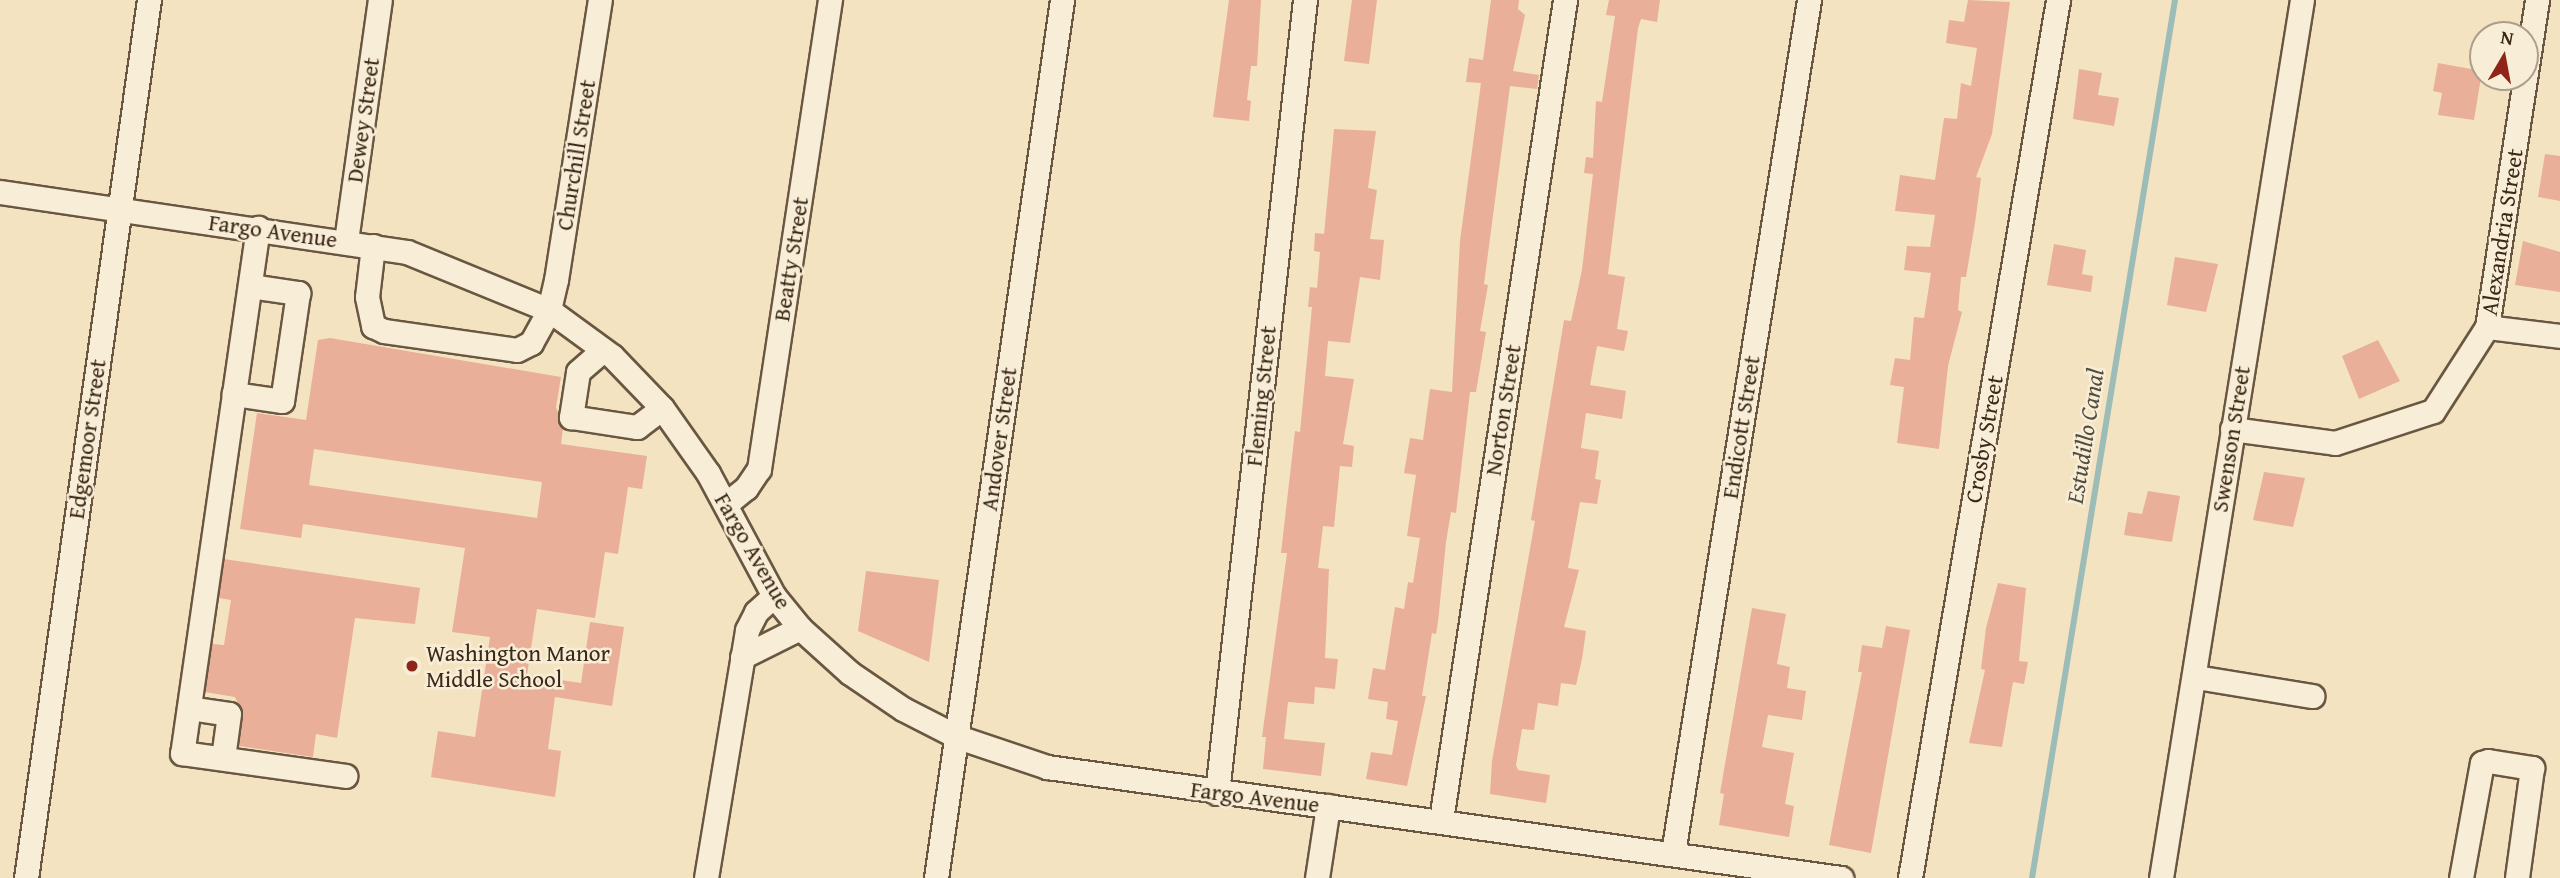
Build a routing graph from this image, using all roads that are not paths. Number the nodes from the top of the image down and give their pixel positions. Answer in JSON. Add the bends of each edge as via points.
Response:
{"nodes":[{"id":1,"x":149,"y":0,"type":"edge"},
{"id":2,"x":380,"y":0,"type":"edge"},
{"id":3,"x":600,"y":0,"type":"edge"},
{"id":4,"x":830,"y":0,"type":"edge"},
{"id":5,"x":1062,"y":0,"type":"edge"},
{"id":6,"x":1305,"y":0,"type":"edge"},
{"id":7,"x":1564,"y":0,"type":"edge"},
{"id":8,"x":1809,"y":0,"type":"edge"},
{"id":9,"x":2058,"y":0,"type":"edge"},
{"id":10,"x":2302,"y":0,"type":"edge"},
{"id":11,"x":2537,"y":0,"type":"edge"},
{"id":12,"x":0,"y":192,"type":"edge"},
{"id":13,"x":118,"y":209,"type":"junction"},
{"id":14,"x":258,"y":228,"type":"junction"},
{"id":15,"x":346,"y":241,"type":"junction"},
{"id":16,"x":373,"y":246,"type":"junction"},
{"id":17,"x":250,"y":286,"type":"junction"},
{"id":18,"x":549,"y":310,"type":"junction"},
{"id":19,"x":2487,"y":327,"type":"junction"},
{"id":20,"x":2560,"y":336,"type":"edge"},
{"id":21,"x":603,"y":350,"type":"junction"},
{"id":22,"x":234,"y":394,"type":"junction"},
{"id":23,"x":662,"y":408,"type":"junction"},
{"id":24,"x":2232,"y":429,"type":"junction"},
{"id":25,"x":726,"y":504,"type":"junction"},
{"id":26,"x":774,"y":596,"type":"junction"},
{"id":27,"x":800,"y":628,"type":"junction"},
{"id":28,"x":742,"y":657,"type":"junction"},
{"id":29,"x":2196,"y":677,"type":"junction"},
{"id":30,"x":2312,"y":696,"type":"dead end"},
{"id":31,"x":189,"y":708,"type":"junction"},
{"id":32,"x":958,"y":737,"type":"junction"},
{"id":33,"x":222,"y":758,"type":"junction"},
{"id":34,"x":345,"y":776,"type":"dead end"},
{"id":35,"x":1217,"y":793,"type":"junction"},
{"id":36,"x":1328,"y":806,"type":"junction"},
{"id":37,"x":1441,"y":820,"type":"junction"},
{"id":38,"x":1673,"y":853,"type":"junction"},
{"id":39,"x":26,"y":878,"type":"edge"},
{"id":40,"x":706,"y":878,"type":"edge"},
{"id":41,"x":936,"y":878,"type":"edge"},
{"id":42,"x":1317,"y":878,"type":"edge"},
{"id":43,"x":1841,"y":878,"type":"edge"},
{"id":44,"x":1910,"y":878,"type":"edge"},
{"id":45,"x":2161,"y":878,"type":"edge"},
{"id":46,"x":2461,"y":878,"type":"edge"},
{"id":47,"x":2517,"y":878,"type":"edge"}],
"edges":[{"from":1,"to":13,"type":"street","name":"Edgemoor Street"},
{"from":2,"to":15,"type":"street","name":"Dewey Street"},
{"from":3,"to":18,"type":"street","name":"Churchill Street"},
{"from":4,"to":25,"type":"street","name":"Beatty Street","via":[[759,469],[746,488]]},
{"from":5,"to":32,"type":"street","name":"Andover Street"},
{"from":6,"to":35,"type":"street","name":"Fleming Street"},
{"from":7,"to":37,"type":"street","name":"Norton Street"},
{"from":8,"to":38,"type":"street","name":"Endicott Street"},
{"from":9,"to":44,"type":"street","name":"Crosby Street"},
{"from":10,"to":24,"type":"street","name":"Swenson Street"},
{"from":11,"to":19,"type":"street","name":"Alexandria Street"},
{"from":12,"to":13,"type":"street","name":"Fargo Avenue"},
{"from":13,"to":14,"type":"street","name":"Fargo Avenue"},
{"from":13,"to":39,"type":"street","name":"Edgemoor Street"},
{"from":14,"to":15,"type":"street","name":"Fargo Avenue"},
{"from":14,"to":17,"type":"street"},
{"from":15,"to":16,"type":"street","name":"Fargo Avenue"},
{"from":16,"to":18,"type":"street","name":"Fargo Avenue","via":[[453,267]]},
{"from":16,"to":18,"type":"street","name":"Churchill Street","via":[[368,316],[373,326],[384,331],[517,350],[531,344]]},
{"from":17,"to":22,"type":"street"},
{"from":17,"to":22,"type":"street","via":[[298,293],[282,401]]},
{"from":18,"to":21,"type":"street","name":"Fargo Avenue"},
{"from":19,"to":20,"type":"street"},
{"from":19,"to":24,"type":"street","name":"Alexandria Street","via":[[2433,411],[2335,443]]},
{"from":21,"to":23,"type":"street","name":"Fargo Avenue"},
{"from":21,"to":23,"type":"street","via":[[578,372],[571,417],[638,428]]},
{"from":22,"to":31,"type":"street"},
{"from":23,"to":25,"type":"street","name":"Fargo Avenue"},
{"from":24,"to":29,"type":"street","name":"Swenson Street"},
{"from":25,"to":26,"type":"street","name":"Fargo Avenue"},
{"from":26,"to":27,"type":"street","name":"Fargo Avenue"},
{"from":26,"to":28,"type":"street","via":[[756,612]]},
{"from":27,"to":28,"type":"street"},
{"from":27,"to":32,"type":"street","name":"Fargo Avenue","via":[[849,673],[902,709]]},
{"from":28,"to":40,"type":"street"},
{"from":29,"to":30,"type":"street"},
{"from":29,"to":45,"type":"street","name":"Swenson Street"},
{"from":31,"to":33,"type":"street","via":[[229,714]]},
{"from":31,"to":33,"type":"street","via":[[182,753]]},
{"from":32,"to":35,"type":"street","name":"Fargo Avenue","via":[[1047,767]]},
{"from":32,"to":41,"type":"street","name":"Andover Street"},
{"from":33,"to":34,"type":"street"},
{"from":35,"to":36,"type":"street","name":"Fargo Avenue"},
{"from":36,"to":37,"type":"street","name":"Fargo Avenue"},
{"from":36,"to":42,"type":"street"},
{"from":37,"to":38,"type":"street","name":"Fargo Avenue"},
{"from":38,"to":43,"type":"street","name":"Fargo Avenue"},
{"from":46,"to":47,"type":"street","via":[[2482,763],[2488,761],[2532,768]]}]}
